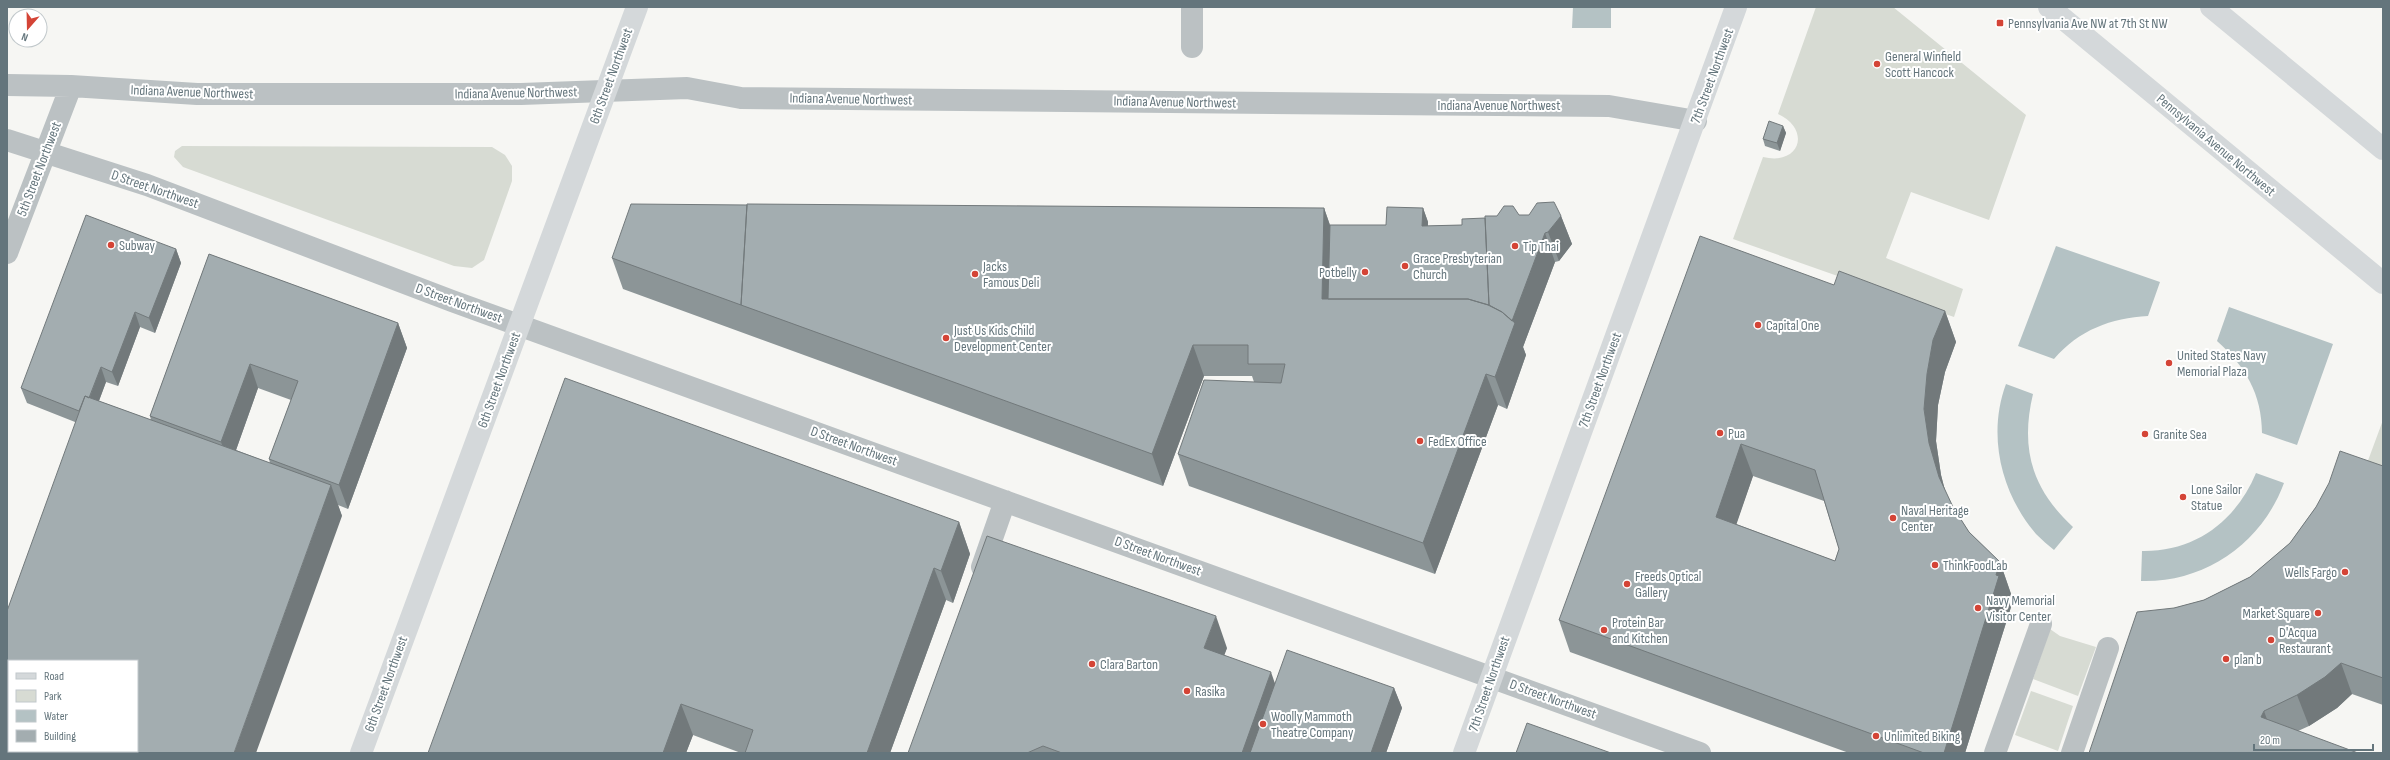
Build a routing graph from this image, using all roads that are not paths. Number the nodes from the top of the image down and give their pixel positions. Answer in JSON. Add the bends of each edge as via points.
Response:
{"nodes":[{"id":1,"x":637,"y":7,"type":"edge"},
{"id":2,"x":1192,"y":7,"type":"edge"},
{"id":3,"x":1736,"y":7,"type":"edge"},
{"id":4,"x":2049,"y":7,"type":"edge"},
{"id":5,"x":2211,"y":7,"type":"edge"},
{"id":6,"x":1192,"y":47,"type":"dead end"},
{"id":7,"x":7,"y":85,"type":"edge"},
{"id":8,"x":71,"y":86,"type":"junction"},
{"id":9,"x":606,"y":92,"type":"junction"},
{"id":10,"x":1696,"y":121,"type":"junction"},
{"id":11,"x":7,"y":140,"type":"edge"},
{"id":12,"x":2383,"y":149,"type":"edge"},
{"id":13,"x":45,"y":153,"type":"junction"},
{"id":14,"x":7,"y":253,"type":"edge"},
{"id":15,"x":2383,"y":283,"type":"edge"},
{"id":16,"x":520,"y":325,"type":"junction"},
{"id":17,"x":1005,"y":501,"type":"junction"},
{"id":18,"x":974,"y":590,"type":"edge"},
{"id":19,"x":2041,"y":624,"type":"dead end"},
{"id":20,"x":2108,"y":648,"type":"dead end"},
{"id":21,"x":1492,"y":676,"type":"junction"},
{"id":22,"x":361,"y":753,"type":"edge"},
{"id":23,"x":1464,"y":753,"type":"edge"},
{"id":24,"x":1700,"y":753,"type":"edge"},
{"id":25,"x":1995,"y":753,"type":"edge"},
{"id":26,"x":2072,"y":753,"type":"edge"}],
"edges":[{"from":1,"to":9,"type":"main road","name":"6th Street Northwest"},
{"from":2,"to":6,"type":"street"},
{"from":3,"to":10,"type":"main road","name":"7th Street Northwest"},
{"from":4,"to":15,"type":"main road","name":"Pennsylvania Avenue Northwest"},
{"from":5,"to":12,"type":"main road"},
{"from":7,"to":8,"type":"street","name":"Indiana Avenue Northwest"},
{"from":8,"to":9,"type":"street","name":"Indiana Avenue Northwest","via":[[197,94]]},
{"from":8,"to":13,"type":"street","name":"5th Street Northwest"},
{"from":9,"to":10,"type":"street","name":"Indiana Avenue Northwest","via":[[687,88],[741,98],[1609,106]]},
{"from":9,"to":16,"type":"main road","name":"6th Street Northwest"},
{"from":10,"to":21,"type":"main road","name":"7th Street Northwest"},
{"from":11,"to":13,"type":"street","name":"D Street Northwest"},
{"from":13,"to":14,"type":"street","name":"5th Street Northwest"},
{"from":13,"to":16,"type":"street","name":"D Street Northwest","via":[[147,185]]},
{"from":16,"to":17,"type":"street","name":"D Street Northwest"},
{"from":16,"to":22,"type":"main road","name":"6th Street Northwest"},
{"from":17,"to":18,"type":"street"},
{"from":17,"to":21,"type":"street","name":"D Street Northwest"},
{"from":19,"to":25,"type":"street"},
{"from":20,"to":26,"type":"street"},
{"from":21,"to":23,"type":"main road","name":"7th Street Northwest"},
{"from":21,"to":24,"type":"street","name":"D Street Northwest"}]}
